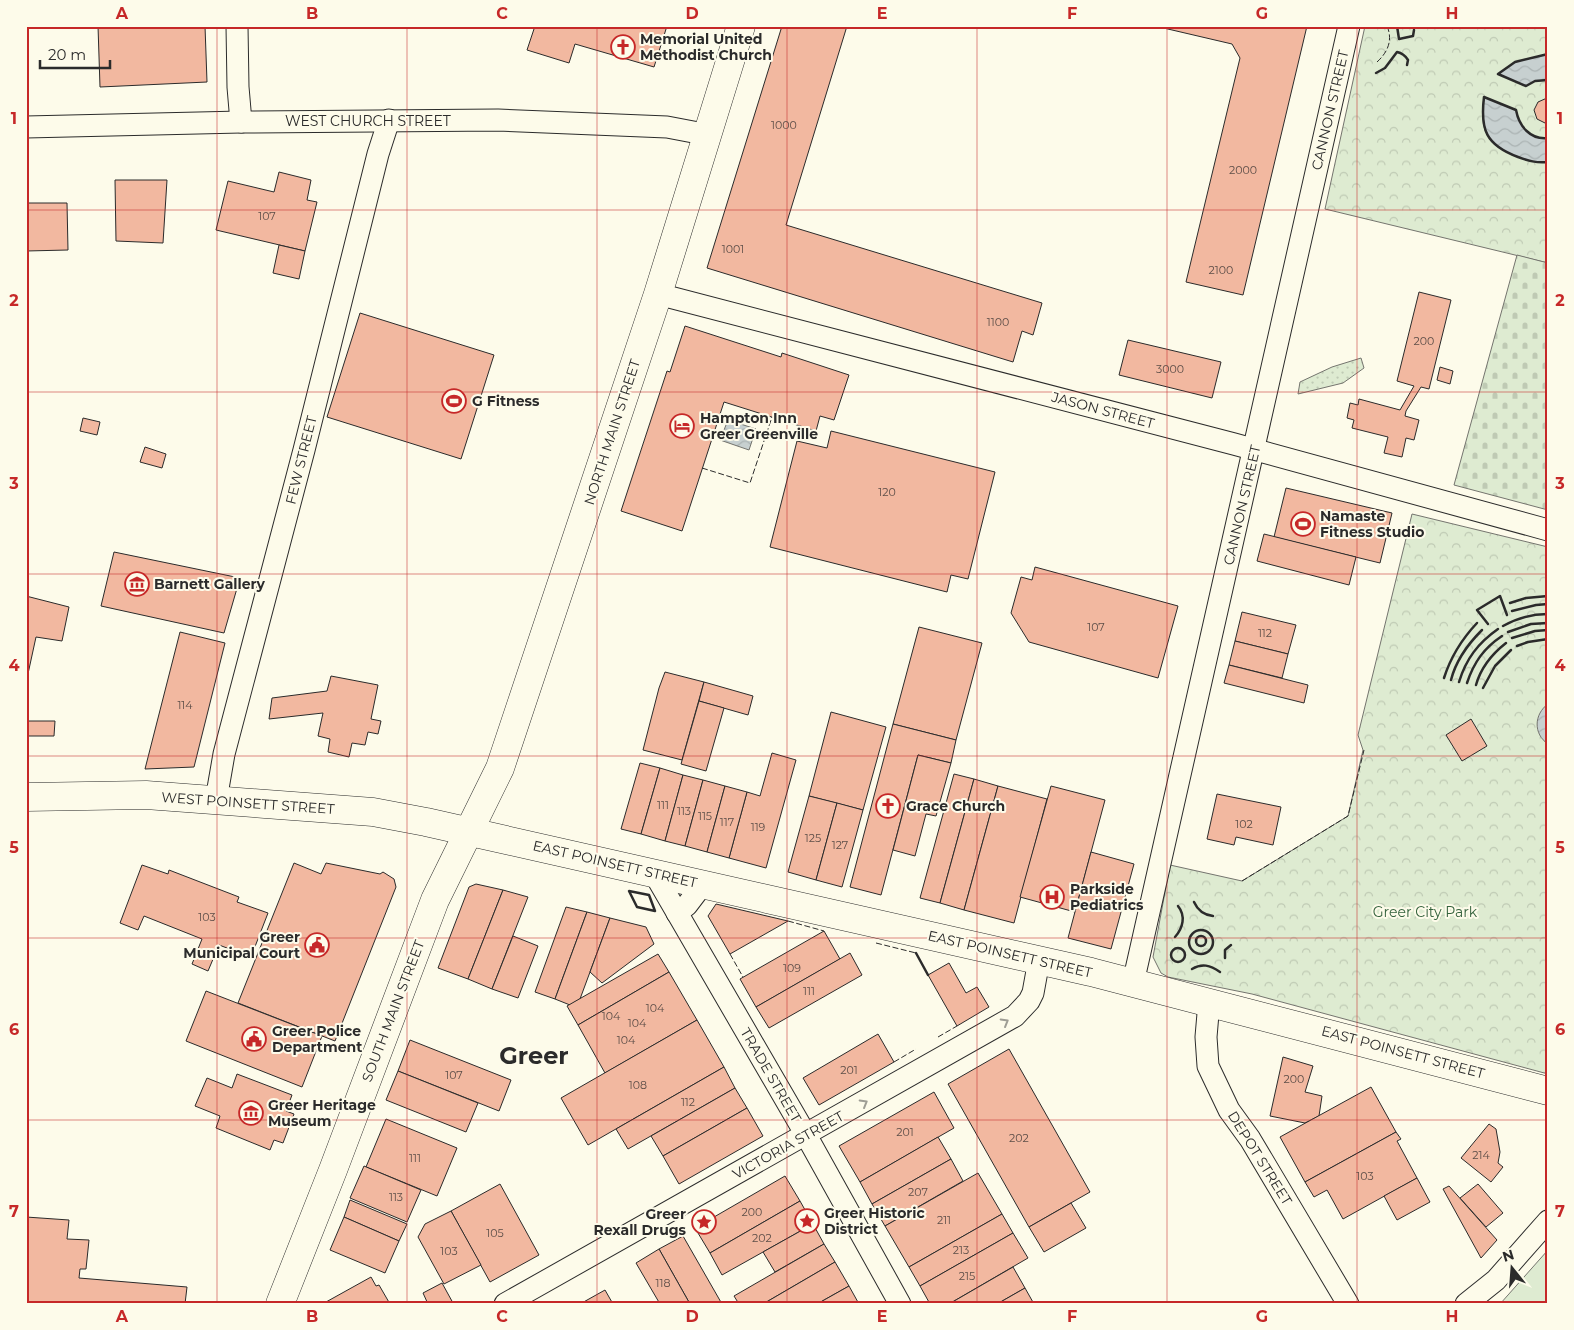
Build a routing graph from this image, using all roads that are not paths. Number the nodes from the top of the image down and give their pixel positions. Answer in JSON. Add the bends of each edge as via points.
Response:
{"nodes":[{"id":1,"x":237,"y":26,"type":"edge"},
{"id":2,"x":741,"y":26,"type":"edge"},
{"id":3,"x":1349,"y":26,"type":"edge"},
{"id":4,"x":389,"y":120,"type":"junction"},
{"id":5,"x":241,"y":122,"type":"junction"},
{"id":6,"x":26,"y":127,"type":"edge"},
{"id":7,"x":708,"y":136,"type":"junction"},
{"id":8,"x":658,"y":294,"type":"junction"},
{"id":9,"x":1254,"y":450,"type":"junction"},
{"id":10,"x":1548,"y":530,"type":"edge"},
{"id":11,"x":26,"y":797,"type":"edge"},
{"id":12,"x":216,"y":800,"type":"junction"},
{"id":13,"x":468,"y":832,"type":"junction"},
{"id":14,"x":654,"y":873,"type":"junction"},
{"id":15,"x":703,"y":884,"type":"junction"},
{"id":16,"x":677,"y":913,"type":"junction"},
{"id":17,"x":1039,"y":960,"type":"junction"},
{"id":18,"x":1134,"y":983,"type":"junction"},
{"id":19,"x":1209,"y":1002,"type":"junction"},
{"id":20,"x":1548,"y":1091,"type":"edge"},
{"id":21,"x":806,"y":1136,"type":"junction"},
{"id":22,"x":1548,"y":1221,"type":"edge"},
{"id":23,"x":280,"y":1304,"type":"edge"},
{"id":24,"x":505,"y":1304,"type":"edge"},
{"id":25,"x":900,"y":1304,"type":"edge"},
{"id":26,"x":1348,"y":1304,"type":"edge"},
{"id":27,"x":1466,"y":1304,"type":"edge"}],
"edges":[{"from":1,"to":5,"type":"street"},
{"from":2,"to":7,"type":"main road","name":"NORTH MAIN STREET"},
{"from":3,"to":9,"type":"street","name":"CANNON STREET"},
{"from":4,"to":5,"type":"street","name":"WEST CHURCH STREET"},
{"from":4,"to":7,"type":"street","name":"WEST CHURCH STREET","via":[[498,120],[650,126]]},
{"from":4,"to":12,"type":"street","name":"FEW STREET","via":[[227,744]]},
{"from":5,"to":6,"type":"street","name":"WEST CHURCH STREET"},
{"from":7,"to":8,"type":"main road","name":"NORTH MAIN STREET"},
{"from":8,"to":9,"type":"street","name":"JASON STREET"},
{"from":8,"to":13,"type":"main road","name":"NORTH MAIN STREET","via":[[500,768]]},
{"from":9,"to":10,"type":"street","name":"JASON STREET"},
{"from":9,"to":18,"type":"street","name":"CANNON STREET"},
{"from":11,"to":12,"type":"main road","name":"WEST POINSETT STREET","via":[[146,796]]},
{"from":12,"to":13,"type":"main road","name":"WEST POINSETT STREET","via":[[373,812]]},
{"from":13,"to":14,"type":"main road","name":"EAST POINSETT STREET"},
{"from":13,"to":23,"type":"main road","name":"SOUTH MAIN STREET","via":[[435,900]]},
{"from":14,"to":15,"type":"main road","name":"EAST POINSETT STREET"},
{"from":14,"to":16,"type":"street","name":"TRADE STREET"},
{"from":15,"to":16,"type":"street"},
{"from":15,"to":17,"type":"main road","name":"EAST POINSETT STREET"},
{"from":16,"to":21,"type":"street","name":"TRADE STREET"},
{"from":17,"to":18,"type":"main road","name":"EAST POINSETT STREET"},
{"from":21,"to":17,"type":"street","name":"VICTORIA STREET","one_way":true,"via":[[1015,1016],[1030,1001]]},
{"from":18,"to":19,"type":"main road","name":"EAST POINSETT STREET"},
{"from":19,"to":20,"type":"main road","name":"EAST POINSETT STREET"},
{"from":19,"to":26,"type":"street","name":"DEPOT STREET","via":[[1208,1066],[1230,1110]]},
{"from":21,"to":24,"type":"street","name":"VICTORIA STREET"},
{"from":21,"to":25,"type":"street","name":"TRADE STREET"},
{"from":22,"to":27,"type":"street","via":[[1496,1280]]}]}
